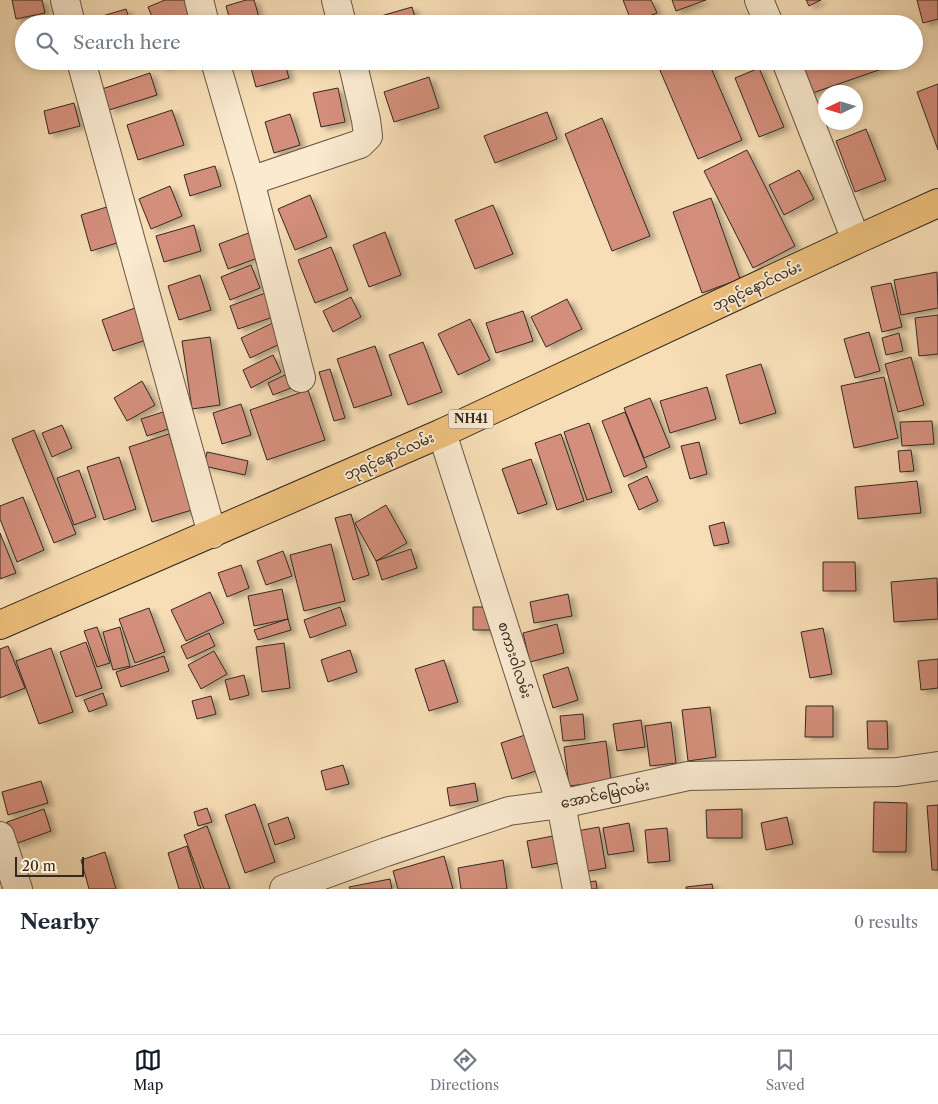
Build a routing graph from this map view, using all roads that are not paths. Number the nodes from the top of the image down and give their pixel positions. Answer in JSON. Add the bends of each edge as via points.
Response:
{"nodes":[{"id":1,"x":65,"y":0,"type":"edge"},
{"id":2,"x":199,"y":0,"type":"edge"},
{"id":3,"x":336,"y":0,"type":"edge"},
{"id":4,"x":759,"y":0,"type":"edge"},
{"id":5,"x":69,"y":15,"type":"edge"},
{"id":6,"x":202,"y":15,"type":"edge"},
{"id":7,"x":340,"y":15,"type":"edge"},
{"id":8,"x":765,"y":15,"type":"edge"},
{"id":9,"x":83,"y":70,"type":"edge"},
{"id":10,"x":218,"y":70,"type":"edge"},
{"id":11,"x":354,"y":70,"type":"edge"},
{"id":12,"x":790,"y":70,"type":"edge"},
{"id":13,"x":250,"y":181,"type":"junction"},
{"id":14,"x":938,"y":203,"type":"edge"},
{"id":15,"x":856,"y":240,"type":"junction"},
{"id":16,"x":301,"y":378,"type":"dead end"},
{"id":17,"x":442,"y":433,"type":"junction"},
{"id":18,"x":212,"y":534,"type":"junction"},
{"id":19,"x":0,"y":625,"type":"edge"},
{"id":20,"x":938,"y":766,"type":"edge"},
{"id":21,"x":561,"y":804,"type":"junction"},
{"id":22,"x":0,"y":836,"type":"edge"},
{"id":23,"x":321,"y":882,"type":"edge"},
{"id":24,"x":18,"y":889,"type":"edge"},
{"id":25,"x":284,"y":889,"type":"edge"},
{"id":26,"x":577,"y":889,"type":"edge"}],
"edges":[{"from":1,"to":5,"type":"street"},
{"from":2,"to":6,"type":"street"},
{"from":3,"to":7,"type":"street"},
{"from":4,"to":8,"type":"street"},
{"from":9,"to":18,"type":"street"},
{"from":10,"to":13,"type":"street"},
{"from":11,"to":13,"type":"street","via":[[368,136],[360,144]]},
{"from":12,"to":15,"type":"street"},
{"from":13,"to":16,"type":"street"},
{"from":14,"to":15,"type":"highway","name":"ဘုရင့်နောင်လမ်း","number":"NH41"},
{"from":15,"to":17,"type":"highway","name":"ဘုရင့်နောင်လမ်း","number":"NH41"},
{"from":17,"to":18,"type":"highway","name":"ဘုရင့်နောင်လမ်း","number":"NH41"},
{"from":17,"to":21,"type":"street","name":"စကားဝါလမ်း"},
{"from":18,"to":19,"type":"highway","name":"ဘုရင့်နောင်လမ်း","number":"NH41"},
{"from":20,"to":21,"type":"street","name":"အောင်မြေလမ်း","via":[[898,772],[688,776]]},
{"from":21,"to":23,"type":"street","name":"အောင်မြေလမ်း","via":[[510,811],[386,852]]},
{"from":21,"to":26,"type":"street","name":"စကားဝါလမ်း"},
{"from":22,"to":24,"type":"street"},
{"from":23,"to":25,"type":"street","name":"အောင်မြေလမ်း"}]}
